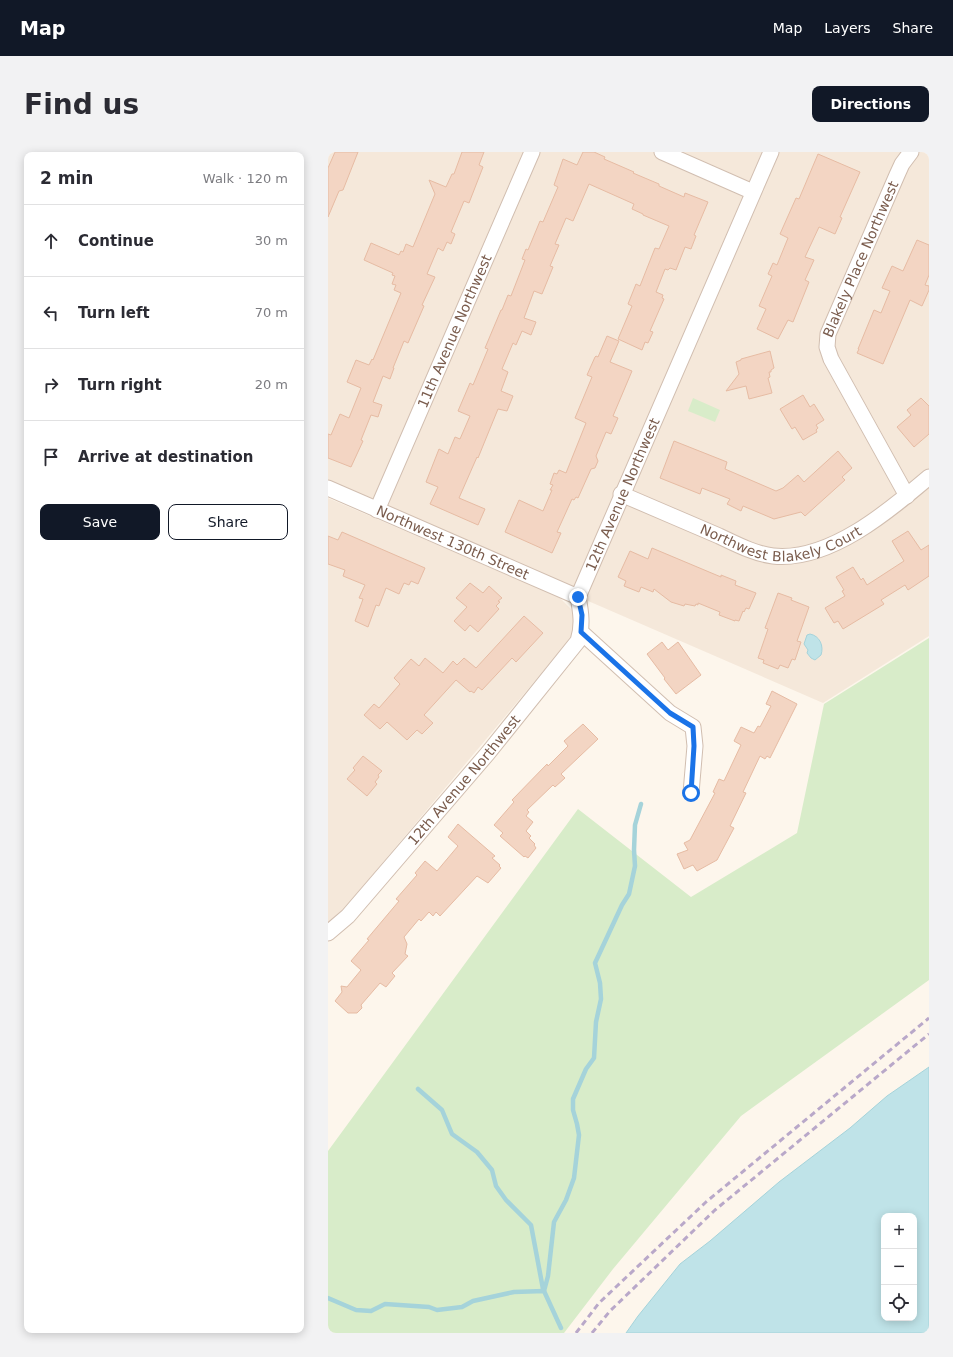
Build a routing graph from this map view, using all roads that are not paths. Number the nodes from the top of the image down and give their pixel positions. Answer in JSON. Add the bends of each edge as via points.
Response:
{"nodes":[{"id":1,"x":532,"y":152,"type":"edge"},
{"id":2,"x":662,"y":152,"type":"edge"},
{"id":3,"x":771,"y":152,"type":"edge"},
{"id":4,"x":911,"y":152,"type":"edge"},
{"id":5,"x":754,"y":192,"type":"junction"},
{"id":6,"x":929,"y":477,"type":"edge"},
{"id":7,"x":328,"y":488,"type":"edge"},
{"id":8,"x":621,"y":494,"type":"junction"},
{"id":9,"x":907,"y":496,"type":"junction"},
{"id":10,"x":377,"y":510,"type":"junction"},
{"id":11,"x":578,"y":597,"type":"junction"},
{"id":12,"x":581,"y":632,"type":"junction"},
{"id":13,"x":691,"y":793,"type":"dead end"},
{"id":14,"x":328,"y":933,"type":"edge"}],
"edges":[{"from":1,"to":10,"type":"street","name":"11th Avenue Northwest"},
{"from":2,"to":5,"type":"street"},
{"from":3,"to":5,"type":"street","name":"12th Avenue Northwest"},
{"from":4,"to":9,"type":"street","name":"Blakely Place Northwest","via":[[902,164],[834,320],[828,334],[827,347],[831,359]]},
{"from":5,"to":8,"type":"street","name":"12th Avenue Northwest"},
{"from":6,"to":9,"type":"street","name":"Northwest Blakely Court"},
{"from":7,"to":10,"type":"street","name":"Northwest 130th Street"},
{"from":8,"to":9,"type":"street","name":"Northwest Blakely Court","via":[[749,550],[772,556],[794,556],[828,546],[867,526]]},
{"from":8,"to":11,"type":"street","name":"12th Avenue Northwest"},
{"from":10,"to":11,"type":"street","name":"Northwest 130th Street"},
{"from":11,"to":12,"type":"street","name":"12th Avenue Northwest","via":[[582,615]]},
{"from":12,"to":13,"type":"street","via":[[670,713],[693,727]]},
{"from":12,"to":14,"type":"street","name":"12th Avenue Northwest","via":[[572,649],[488,753],[348,916]]}]}
